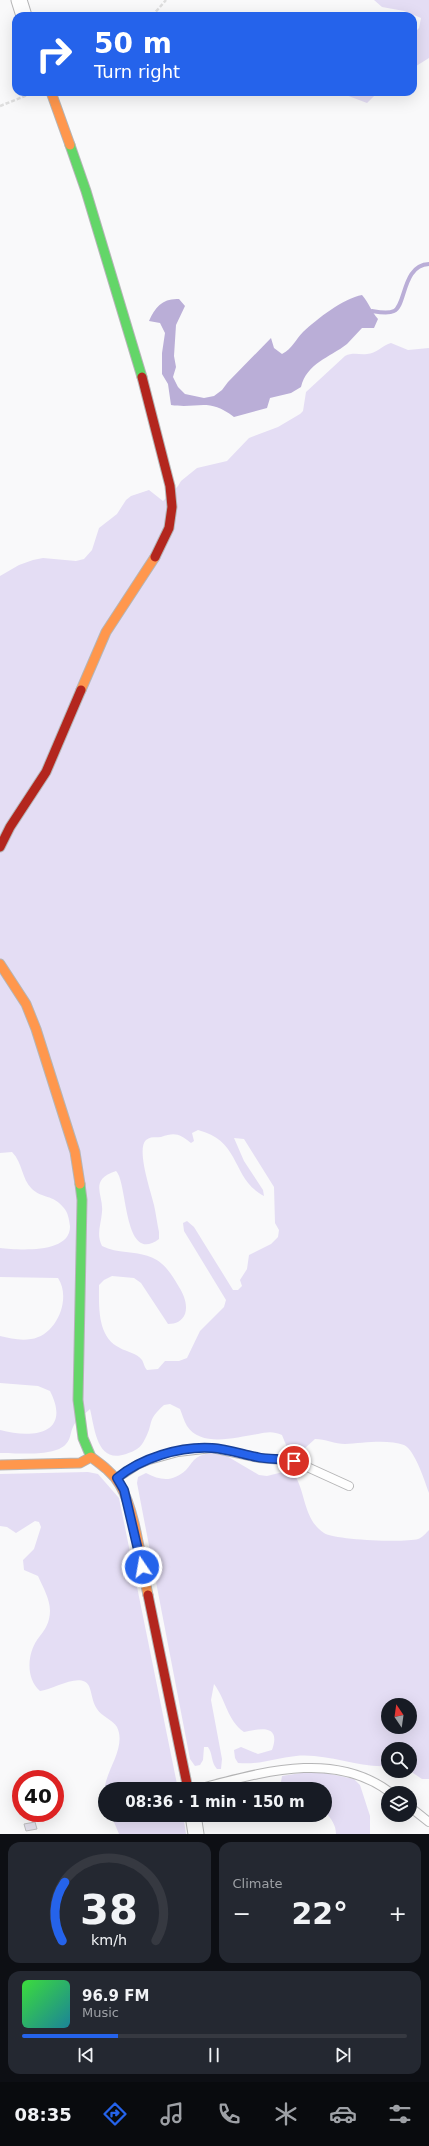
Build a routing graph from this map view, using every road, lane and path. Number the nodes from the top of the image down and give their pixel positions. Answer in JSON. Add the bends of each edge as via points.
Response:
{"nodes":[{"id":1,"x":19,"y":0,"type":"edge"},
{"id":2,"x":166,"y":0,"type":"edge"},
{"id":3,"x":23,"y":12,"type":"edge"},
{"id":4,"x":156,"y":12,"type":"edge"},
{"id":5,"x":25,"y":96,"type":"edge"},
{"id":6,"x":52,"y":96,"type":"edge"},
{"id":7,"x":0,"y":106,"type":"edge"},
{"id":8,"x":0,"y":847,"type":"edge"},
{"id":9,"x":0,"y":964,"type":"edge"},
{"id":10,"x":91,"y":1456,"type":"junction"},
{"id":11,"x":0,"y":1465,"type":"edge"},
{"id":12,"x":117,"y":1478,"type":"junction"},
{"id":13,"x":349,"y":1486,"type":"dead end"},
{"id":14,"x":187,"y":1782,"type":"edge"},
{"id":15,"x":223,"y":1782,"type":"edge"},
{"id":16,"x":381,"y":1786,"type":"edge"},
{"id":17,"x":417,"y":1813,"type":"edge"},
{"id":18,"x":194,"y":1822,"type":"edge"},
{"id":19,"x":429,"y":1822,"type":"edge"},
{"id":20,"x":196,"y":1834,"type":"edge"}],
"edges":[{"from":1,"to":3,"type":"street"},
{"from":2,"to":4,"type":"path"},
{"from":5,"to":7,"type":"path"},
{"from":6,"to":8,"type":"street","via":[[86,191],[137,355],[170,486],[172,507],[169,528],[161,547],[106,632],[46,772]]},
{"from":9,"to":10,"type":"street","via":[[26,1004],[75,1152],[82,1200],[78,1400],[83,1438]]},
{"from":10,"to":11,"type":"street","via":[[80,1463]]},
{"from":10,"to":12,"type":"street"},
{"from":12,"to":13,"type":"lane","via":[[149,1460],[178,1452],[212,1448],[258,1458],[294,1461]]},
{"from":12,"to":14,"type":"street","via":[[124,1490],[132,1523]]},
{"from":15,"to":16,"type":"lane","via":[[300,1767],[355,1773]]},
{"from":17,"to":19,"type":"lane"},
{"from":18,"to":20,"type":"street"}]}
